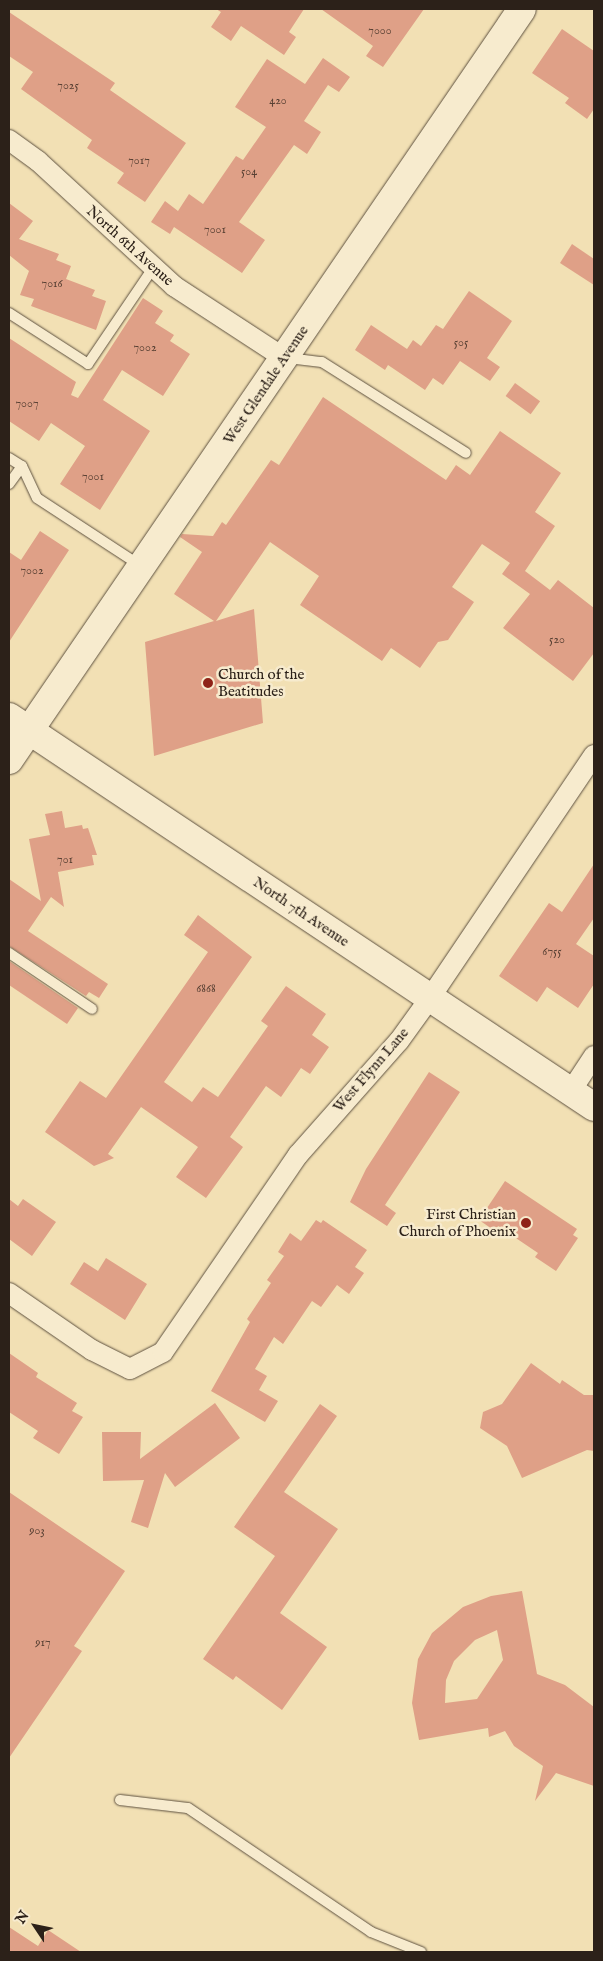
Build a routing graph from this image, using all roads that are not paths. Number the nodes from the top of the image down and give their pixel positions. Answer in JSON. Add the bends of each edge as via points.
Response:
{"nodes":[{"id":1,"x":522,"y":9,"type":"edge"},
{"id":2,"x":9,"y":140,"type":"edge"},
{"id":3,"x":153,"y":268,"type":"junction"},
{"id":4,"x":9,"y":313,"type":"edge"},
{"id":5,"x":284,"y":358,"type":"junction"},
{"id":6,"x":466,"y":454,"type":"dead end"},
{"id":7,"x":9,"y":458,"type":"edge"},
{"id":8,"x":22,"y":466,"type":"junction"},
{"id":9,"x":9,"y":484,"type":"edge"},
{"id":10,"x":142,"y":566,"type":"junction"},
{"id":11,"x":19,"y":724,"type":"edge"},
{"id":12,"x":594,"y":755,"type":"edge"},
{"id":13,"x":9,"y":760,"type":"edge"},
{"id":14,"x":9,"y":953,"type":"edge"},
{"id":15,"x":430,"y":998,"type":"junction"},
{"id":16,"x":92,"y":1009,"type":"dead end"},
{"id":17,"x":594,"y":1056,"type":"edge"},
{"id":18,"x":571,"y":1092,"type":"junction"},
{"id":19,"x":594,"y":1107,"type":"edge"},
{"id":20,"x":9,"y":1293,"type":"edge"},
{"id":21,"x":120,"y":1800,"type":"dead end"},
{"id":22,"x":421,"y":1952,"type":"edge"}],
"edges":[{"from":1,"to":5,"type":"main road","name":"West Glendale Avenue"},
{"from":2,"to":3,"type":"street","name":"North 6th Avenue","via":[[38,161]]},
{"from":3,"to":4,"type":"lane","via":[[88,364]]},
{"from":3,"to":5,"type":"street","name":"North 6th Avenue"},
{"from":5,"to":6,"type":"lane","via":[[322,362]]},
{"from":5,"to":10,"type":"main road","name":"West Glendale Avenue"},
{"from":7,"to":8,"type":"lane"},
{"from":8,"to":9,"type":"lane"},
{"from":8,"to":10,"type":"lane","via":[[37,498]]},
{"from":10,"to":11,"type":"main road","name":"West Glendale Avenue"},
{"from":11,"to":13,"type":"main road","name":"West Glendale Avenue"},
{"from":11,"to":15,"type":"main road","name":"North 7th Avenue"},
{"from":12,"to":15,"type":"street","name":"West Flynn Lane"},
{"from":14,"to":16,"type":"lane"},
{"from":15,"to":18,"type":"main road","name":"North 7th Avenue"},
{"from":15,"to":20,"type":"street","name":"West Flynn Lane","via":[[392,1048],[298,1155],[163,1352],[130,1369],[92,1350]]},
{"from":17,"to":18,"type":"street"},
{"from":18,"to":19,"type":"main road","name":"North 7th Avenue"},
{"from":21,"to":22,"type":"lane","via":[[188,1808],[371,1932]]}]}
